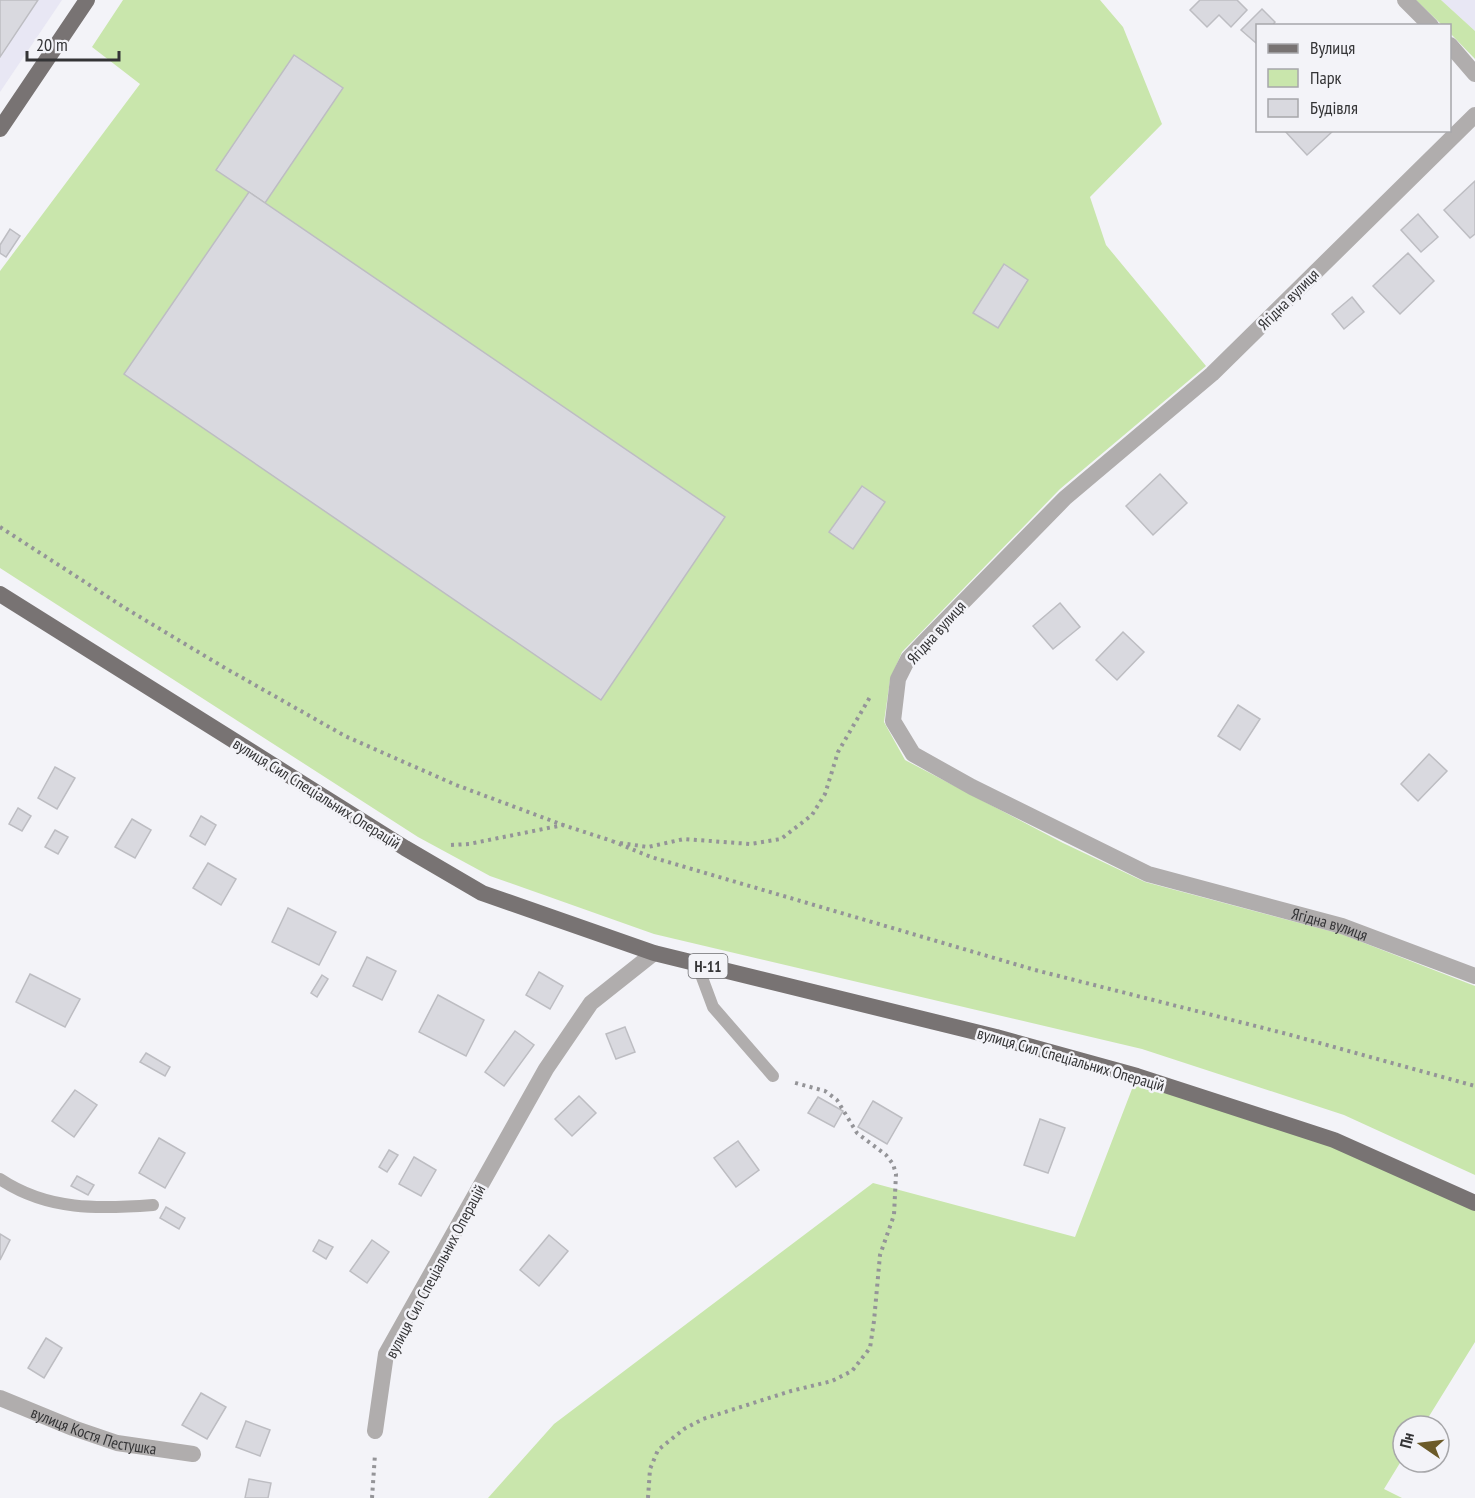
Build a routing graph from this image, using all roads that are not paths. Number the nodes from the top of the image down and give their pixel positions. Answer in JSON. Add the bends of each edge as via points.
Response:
{"nodes":[{"id":1,"x":87,"y":0,"type":"edge"},
{"id":2,"x":1405,"y":0,"type":"edge"},
{"id":3,"x":1429,"y":24,"type":"edge"},
{"id":4,"x":1451,"y":47,"type":"edge"},
{"id":5,"x":1475,"y":74,"type":"edge"},
{"id":6,"x":1475,"y":115,"type":"edge"},
{"id":7,"x":0,"y":129,"type":"edge"},
{"id":8,"x":0,"y":594,"type":"edge"},
{"id":9,"x":654,"y":953,"type":"junction"},
{"id":10,"x":697,"y":964,"type":"junction"},
{"id":11,"x":1475,"y":976,"type":"edge"},
{"id":12,"x":773,"y":1076,"type":"road end"},
{"id":13,"x":0,"y":1179,"type":"edge"},
{"id":14,"x":1475,"y":1203,"type":"edge"},
{"id":15,"x":153,"y":1205,"type":"dead end"},
{"id":16,"x":0,"y":1398,"type":"edge"},
{"id":17,"x":375,"y":1431,"type":"road end"},
{"id":18,"x":193,"y":1454,"type":"dead end"}],
"edges":[{"from":1,"to":7,"type":"main road"},
{"from":2,"to":3,"type":"street"},
{"from":4,"to":5,"type":"street"},
{"from":6,"to":11,"type":"street","name":"Ягідна вулиця","via":[[1212,374],[1065,498],[925,640],[908,658],[898,679],[893,721],[913,754],[1148,874],[1342,926]]},
{"from":8,"to":9,"type":"main road","name":"вулиця Сил Спеціальних Операцій","number":"Н-11","via":[[405,849],[482,892]]},
{"from":9,"to":10,"type":"main road","name":"вулиця Сил Спеціальних Операцій","number":"Н-11"},
{"from":9,"to":17,"type":"street","name":"вулиця Сил Спеціальних Операцій","via":[[591,1003],[546,1069],[386,1353]]},
{"from":10,"to":12,"type":"lane","via":[[713,1007]]},
{"from":10,"to":14,"type":"main road","name":"вулиця Сил Спеціальних Операцій","number":"Н-11","via":[[996,1037],[1137,1076],[1334,1140]]},
{"from":13,"to":15,"type":"lane","via":[[41,1199],[75,1207]]},
{"from":16,"to":18,"type":"street","name":"вулиця Костя Пестушка","via":[[117,1443]]}]}
